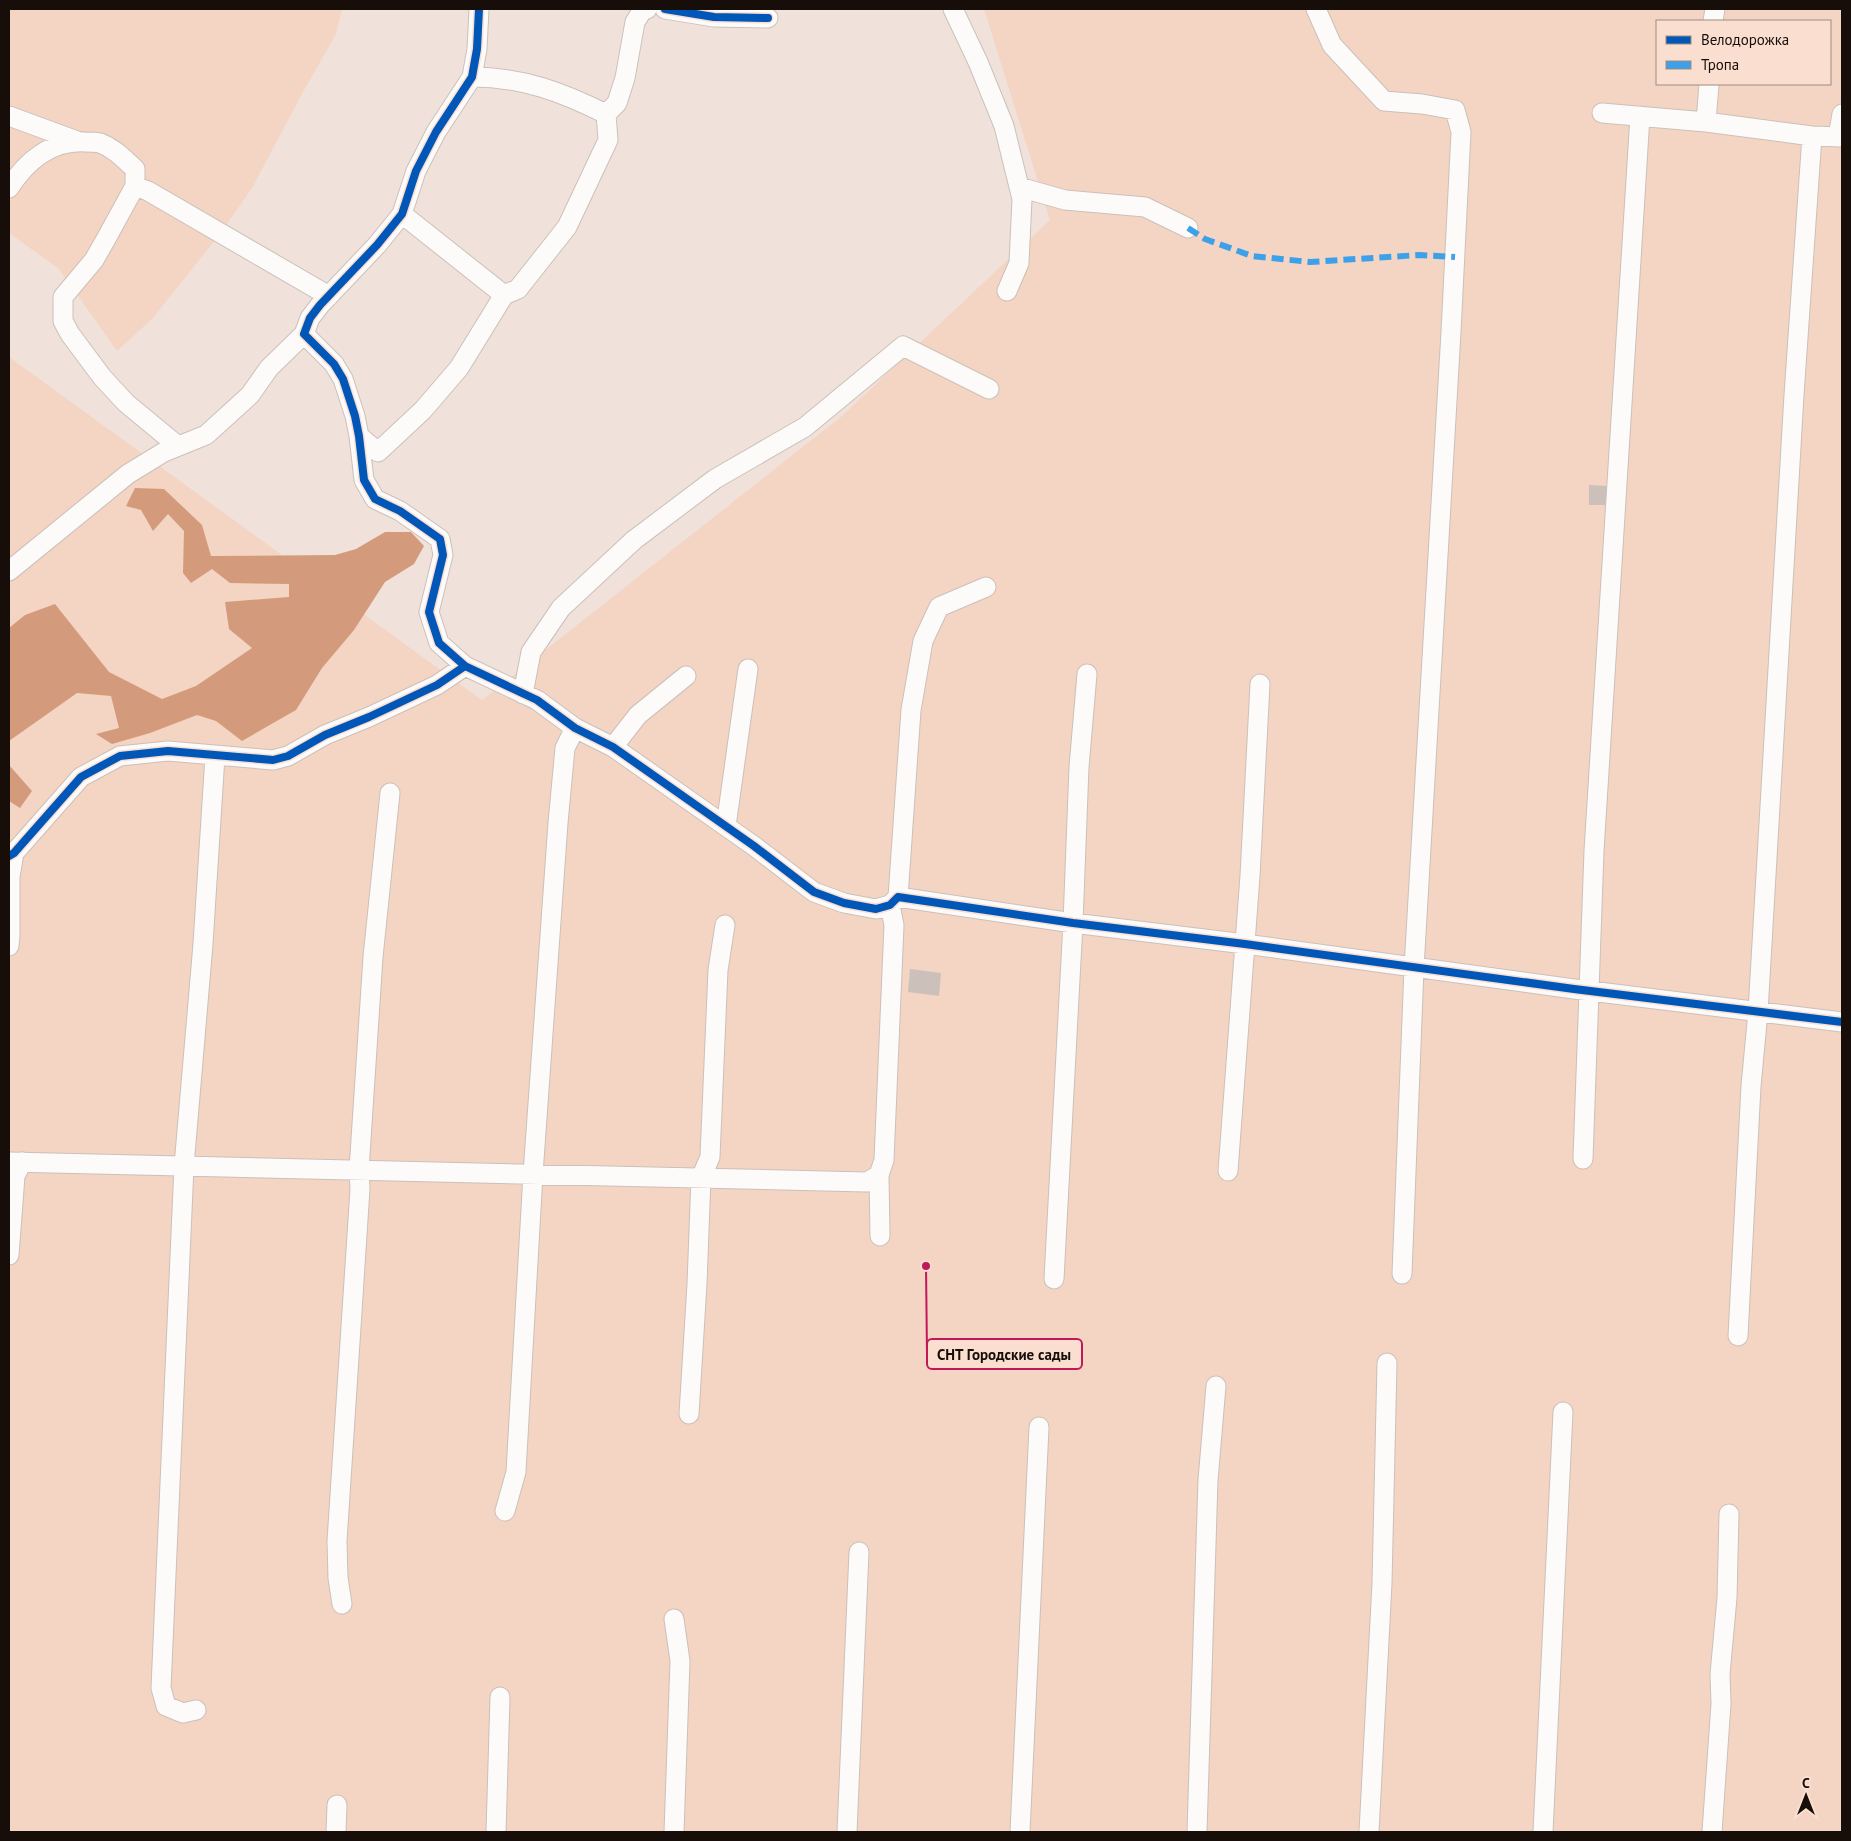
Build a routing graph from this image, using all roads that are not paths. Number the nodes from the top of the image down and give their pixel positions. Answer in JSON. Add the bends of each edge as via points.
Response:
{"nodes":[{"id":1,"x":480,"y":9,"type":"edge"},
{"id":2,"x":664,"y":9,"type":"edge"},
{"id":3,"x":953,"y":9,"type":"edge"},
{"id":4,"x":1316,"y":9,"type":"edge"},
{"id":5,"x":639,"y":13,"type":"edge"},
{"id":6,"x":768,"y":18,"type":"dead end"},
{"id":7,"x":472,"y":77,"type":"junction"},
{"id":8,"x":1709,"y":85,"type":"edge"},
{"id":9,"x":1602,"y":113,"type":"dead end"},
{"id":10,"x":606,"y":114,"type":"junction"},
{"id":11,"x":1842,"y":114,"type":"edge"},
{"id":12,"x":9,"y":116,"type":"edge"},
{"id":13,"x":1640,"y":116,"type":"junction"},
{"id":14,"x":1706,"y":122,"type":"junction"},
{"id":15,"x":1812,"y":136,"type":"junction"},
{"id":16,"x":1840,"y":137,"type":"edge"},
{"id":17,"x":77,"y":141,"type":"junction"},
{"id":18,"x":135,"y":186,"type":"junction"},
{"id":19,"x":1019,"y":187,"type":"junction"},
{"id":20,"x":9,"y":188,"type":"edge"},
{"id":21,"x":402,"y":214,"type":"junction"},
{"id":22,"x":1188,"y":228,"type":"dead end"},
{"id":23,"x":1006,"y":291,"type":"dead end"},
{"id":24,"x":504,"y":295,"type":"junction"},
{"id":25,"x":329,"y":296,"type":"junction"},
{"id":26,"x":304,"y":334,"type":"junction"},
{"id":27,"x":989,"y":389,"type":"dead end"},
{"id":28,"x":359,"y":436,"type":"junction"},
{"id":29,"x":178,"y":446,"type":"junction"},
{"id":30,"x":9,"y":571,"type":"edge"},
{"id":31,"x":986,"y":587,"type":"dead end"},
{"id":32,"x":465,"y":666,"type":"junction"},
{"id":33,"x":748,"y":669,"type":"dead end"},
{"id":34,"x":1087,"y":674,"type":"dead end"},
{"id":35,"x":686,"y":676,"type":"dead end"},
{"id":36,"x":1260,"y":684,"type":"dead end"},
{"id":37,"x":524,"y":694,"type":"junction"},
{"id":38,"x":575,"y":728,"type":"junction"},
{"id":39,"x":613,"y":747,"type":"junction"},
{"id":40,"x":215,"y":756,"type":"junction"},
{"id":41,"x":390,"y":794,"type":"dead end"},
{"id":42,"x":726,"y":826,"type":"junction"},
{"id":43,"x":11,"y":854,"type":"edge"},
{"id":44,"x":894,"y":901,"type":"junction"},
{"id":45,"x":1073,"y":923,"type":"junction"},
{"id":46,"x":725,"y":925,"type":"dead end"},
{"id":47,"x":1245,"y":944,"type":"junction"},
{"id":48,"x":9,"y":946,"type":"edge"},
{"id":49,"x":1414,"y":968,"type":"junction"},
{"id":50,"x":1589,"y":991,"type":"junction"},
{"id":51,"x":1758,"y":1012,"type":"junction"},
{"id":52,"x":1842,"y":1022,"type":"edge"},
{"id":53,"x":1583,"y":1159,"type":"dead end"},
{"id":54,"x":15,"y":1162,"type":"edge"},
{"id":55,"x":184,"y":1166,"type":"junction"},
{"id":56,"x":359,"y":1170,"type":"junction"},
{"id":57,"x":1228,"y":1171,"type":"dead end"},
{"id":58,"x":533,"y":1174,"type":"junction"},
{"id":59,"x":879,"y":1175,"type":"junction"},
{"id":60,"x":700,"y":1178,"type":"junction"},
{"id":61,"x":880,"y":1236,"type":"dead end"},
{"id":62,"x":9,"y":1254,"type":"edge"},
{"id":63,"x":1402,"y":1274,"type":"dead end"},
{"id":64,"x":1054,"y":1279,"type":"dead end"},
{"id":65,"x":1738,"y":1336,"type":"dead end"},
{"id":66,"x":1387,"y":1363,"type":"dead end"},
{"id":67,"x":1216,"y":1386,"type":"dead end"},
{"id":68,"x":1563,"y":1412,"type":"dead end"},
{"id":69,"x":688,"y":1414,"type":"dead end"},
{"id":70,"x":1039,"y":1427,"type":"dead end"},
{"id":71,"x":505,"y":1511,"type":"dead end"},
{"id":72,"x":1729,"y":1514,"type":"dead end"},
{"id":73,"x":859,"y":1552,"type":"dead end"},
{"id":74,"x":342,"y":1604,"type":"dead end"},
{"id":75,"x":674,"y":1619,"type":"dead end"},
{"id":76,"x":500,"y":1697,"type":"dead end"},
{"id":77,"x":196,"y":1710,"type":"dead end"},
{"id":78,"x":338,"y":1805,"type":"dead end"},
{"id":79,"x":336,"y":1832,"type":"edge"},
{"id":80,"x":496,"y":1832,"type":"edge"},
{"id":81,"x":674,"y":1832,"type":"edge"},
{"id":82,"x":847,"y":1832,"type":"edge"},
{"id":83,"x":1020,"y":1832,"type":"edge"},
{"id":84,"x":1197,"y":1832,"type":"edge"},
{"id":85,"x":1369,"y":1832,"type":"edge"},
{"id":86,"x":1543,"y":1832,"type":"edge"},
{"id":87,"x":1712,"y":1832,"type":"edge"}],
"edges":[{"from":1,"to":7,"type":"street"},
{"from":2,"to":6,"type":"street","via":[[714,17]]},
{"from":3,"to":19,"type":"street","via":[[1004,126]]},
{"from":4,"to":49,"type":"street","via":[[1332,45],[1384,101],[1455,110],[1461,132]]},
{"from":5,"to":10,"type":"street","via":[[625,78],[617,102]]},
{"from":7,"to":10,"type":"street","via":[[518,80],[569,96]]},
{"from":7,"to":21,"type":"street","via":[[436,132],[416,171]]},
{"from":8,"to":14,"type":"street"},
{"from":9,"to":13,"type":"street"},
{"from":10,"to":24,"type":"street","via":[[608,140],[567,227],[518,289]]},
{"from":11,"to":16,"type":"street"},
{"from":12,"to":17,"type":"street"},
{"from":13,"to":14,"type":"street"},
{"from":13,"to":50,"type":"street","via":[[1594,851]]},
{"from":14,"to":15,"type":"street"},
{"from":15,"to":16,"type":"street"},
{"from":15,"to":51,"type":"street"},
{"from":17,"to":18,"type":"street","via":[[100,143],[115,151],[135,169]]},
{"from":17,"to":20,"type":"street","via":[[38,155]]},
{"from":18,"to":25,"type":"street"},
{"from":18,"to":29,"type":"street","via":[[94,260],[63,297],[63,322],[102,377],[126,403]]},
{"from":19,"to":22,"type":"street","via":[[1064,200],[1145,207]]},
{"from":19,"to":23,"type":"street","via":[[1022,199],[1019,262]]},
{"from":21,"to":24,"type":"street"},
{"from":21,"to":25,"type":"street"},
{"from":24,"to":28,"type":"street","via":[[459,368],[423,410],[378,452]]},
{"from":25,"to":26,"type":"street","via":[[310,318]]},
{"from":26,"to":28,"type":"street","via":[[334,364],[355,416]]},
{"from":26,"to":29,"type":"street","via":[[269,368],[250,395],[206,435]]},
{"from":27,"to":37,"type":"street","via":[[903,346],[805,427],[715,479],[634,540],[561,608],[531,652]]},
{"from":28,"to":32,"type":"street","via":[[364,480],[375,499],[400,511],[440,539],[443,555],[429,612],[439,643]]},
{"from":29,"to":30,"type":"street","via":[[128,474]]},
{"from":31,"to":44,"type":"street","via":[[939,607],[923,641],[911,710]]},
{"from":32,"to":37,"type":"street"},
{"from":32,"to":40,"type":"street","via":[[438,685],[325,735],[288,756],[273,760]]},
{"from":33,"to":42,"type":"street"},
{"from":34,"to":45,"type":"street"},
{"from":35,"to":39,"type":"street","via":[[638,715]]},
{"from":36,"to":47,"type":"street"},
{"from":37,"to":38,"type":"street"},
{"from":38,"to":39,"type":"street"},
{"from":38,"to":58,"type":"street","via":[[565,748],[564,758]]},
{"from":39,"to":42,"type":"street"},
{"from":40,"to":43,"type":"street","via":[[168,751],[120,756],[81,777]]},
{"from":40,"to":55,"type":"street"},
{"from":41,"to":56,"type":"street","via":[[373,957]]},
{"from":42,"to":44,"type":"street","via":[[814,892],[844,903],[876,909]]},
{"from":43,"to":48,"type":"street"},
{"from":44,"to":45,"type":"street"},
{"from":44,"to":59,"type":"street","via":[[885,1150]]},
{"from":45,"to":47,"type":"street"},
{"from":45,"to":64,"type":"street"},
{"from":46,"to":60,"type":"street","via":[[718,970],[710,1156]]},
{"from":47,"to":49,"type":"street"},
{"from":47,"to":57,"type":"street"},
{"from":49,"to":50,"type":"street"},
{"from":49,"to":63,"type":"street"},
{"from":50,"to":51,"type":"street"},
{"from":50,"to":53,"type":"street"},
{"from":51,"to":52,"type":"street"},
{"from":51,"to":65,"type":"street"},
{"from":54,"to":55,"type":"street"},
{"from":54,"to":62,"type":"street"},
{"from":55,"to":56,"type":"street"},
{"from":55,"to":77,"type":"street","via":[[161,1688],[166,1706],[183,1712]]},
{"from":56,"to":58,"type":"street"},
{"from":56,"to":74,"type":"street","via":[[337,1541]]},
{"from":58,"to":60,"type":"street"},
{"from":58,"to":71,"type":"street","via":[[516,1472]]},
{"from":59,"to":60,"type":"street","via":[[868,1182]]},
{"from":59,"to":61,"type":"street"},
{"from":60,"to":69,"type":"street"},
{"from":66,"to":85,"type":"street","via":[[1382,1583]]},
{"from":67,"to":84,"type":"street","via":[[1208,1480]]},
{"from":68,"to":86,"type":"street"},
{"from":70,"to":83,"type":"street"},
{"from":72,"to":87,"type":"street"},
{"from":73,"to":82,"type":"street"},
{"from":75,"to":81,"type":"street","via":[[680,1661]]},
{"from":76,"to":80,"type":"street"},
{"from":78,"to":79,"type":"street"}]}
